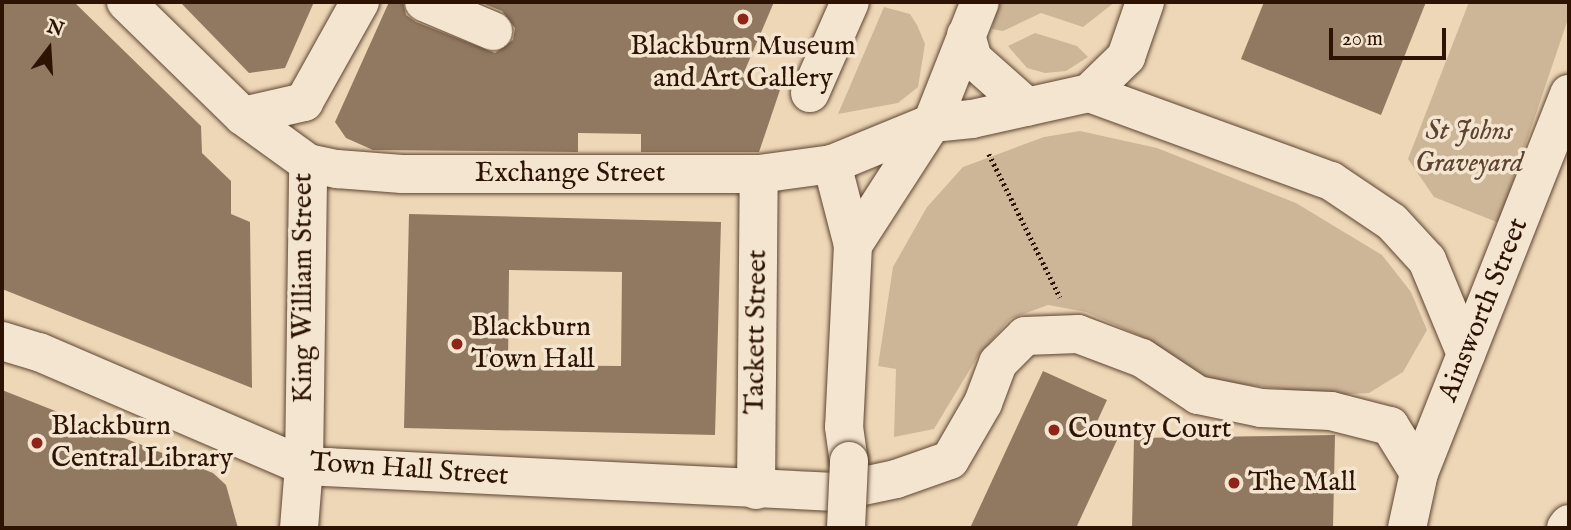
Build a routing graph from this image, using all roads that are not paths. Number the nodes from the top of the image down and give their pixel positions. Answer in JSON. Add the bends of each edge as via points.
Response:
{"nodes":[{"id":1,"x":126,"y":2,"type":"edge"},
{"id":2,"x":360,"y":2,"type":"edge"},
{"id":3,"x":424,"y":2,"type":"edge"},
{"id":4,"x":850,"y":2,"type":"edge"},
{"id":5,"x":1145,"y":2,"type":"edge"},
{"id":6,"x":973,"y":18,"type":"edge"},
{"id":7,"x":493,"y":30,"type":"dead end"},
{"id":8,"x":810,"y":93,"type":"dead end"},
{"id":9,"x":1089,"y":93,"type":"junction"},
{"id":10,"x":1569,"y":94,"type":"edge"},
{"id":11,"x":1027,"y":107,"type":"junction"},
{"id":12,"x":243,"y":116,"type":"junction"},
{"id":13,"x":932,"y":123,"type":"junction"},
{"id":14,"x":832,"y":164,"type":"junction"},
{"id":15,"x":308,"y":172,"type":"junction"},
{"id":16,"x":759,"y":174,"type":"junction"},
{"id":17,"x":853,"y":245,"type":"junction"},
{"id":18,"x":2,"y":341,"type":"edge"},
{"id":19,"x":1466,"y":354,"type":"junction"},
{"id":20,"x":304,"y":466,"type":"junction"},
{"id":21,"x":1419,"y":473,"type":"junction"},
{"id":22,"x":756,"y":491,"type":"junction"},
{"id":23,"x":1569,"y":524,"type":"edge"},
{"id":24,"x":299,"y":528,"type":"edge"},
{"id":25,"x":846,"y":528,"type":"edge"},
{"id":26,"x":1407,"y":528,"type":"edge"},
{"id":27,"x":1566,"y":528,"type":"edge"}],
"edges":[{"from":1,"to":12,"type":"street","name":"King William Street"},
{"from":2,"to":12,"type":"street","via":[[304,102]]},
{"from":3,"to":7,"type":"street"},
{"from":4,"to":8,"type":"street"},
{"from":5,"to":9,"type":"street","via":[[1126,57]]},
{"from":6,"to":11,"type":"street","via":[[974,59]]},
{"from":6,"to":13,"type":"street"},
{"from":9,"to":11,"type":"street","name":"Exchange Street"},
{"from":9,"to":19,"type":"street","via":[[1331,181],[1392,222],[1427,260]]},
{"from":10,"to":19,"type":"street","name":"Ainsworth Street"},
{"from":11,"to":13,"type":"street","name":"Exchange Street"},
{"from":12,"to":15,"type":"street","name":"King William Street"},
{"from":13,"to":14,"type":"street","name":"Exchange Street"},
{"from":13,"to":17,"type":"street"},
{"from":14,"to":16,"type":"street","name":"Exchange Street"},
{"from":14,"to":17,"type":"street"},
{"from":15,"to":16,"type":"street","name":"Exchange Street"},
{"from":15,"to":20,"type":"street","name":"King William Street"},
{"from":16,"to":22,"type":"street","name":"Tackett Street"},
{"from":17,"to":25,"type":"street","bridge":true,"via":[[844,427],[849,461]]},
{"from":18,"to":20,"type":"street","name":"Town Hall Street","via":[[39,352]]},
{"from":19,"to":21,"type":"street","name":"Ainsworth Street"},
{"from":20,"to":22,"type":"street","name":"Town Hall Street"},
{"from":20,"to":24,"type":"street","name":"King William Street"},
{"from":21,"to":22,"type":"street","name":"Town Hall Street","via":[[1390,426],[1331,411],[1261,408],[1198,395],[1142,358],[1078,334],[1025,337],[1016,345],[998,363],[983,403],[950,460],[896,479],[835,492]]},
{"from":21,"to":26,"type":"street","name":"Ainsworth Street"},
{"from":23,"to":27,"type":"street"}]}
